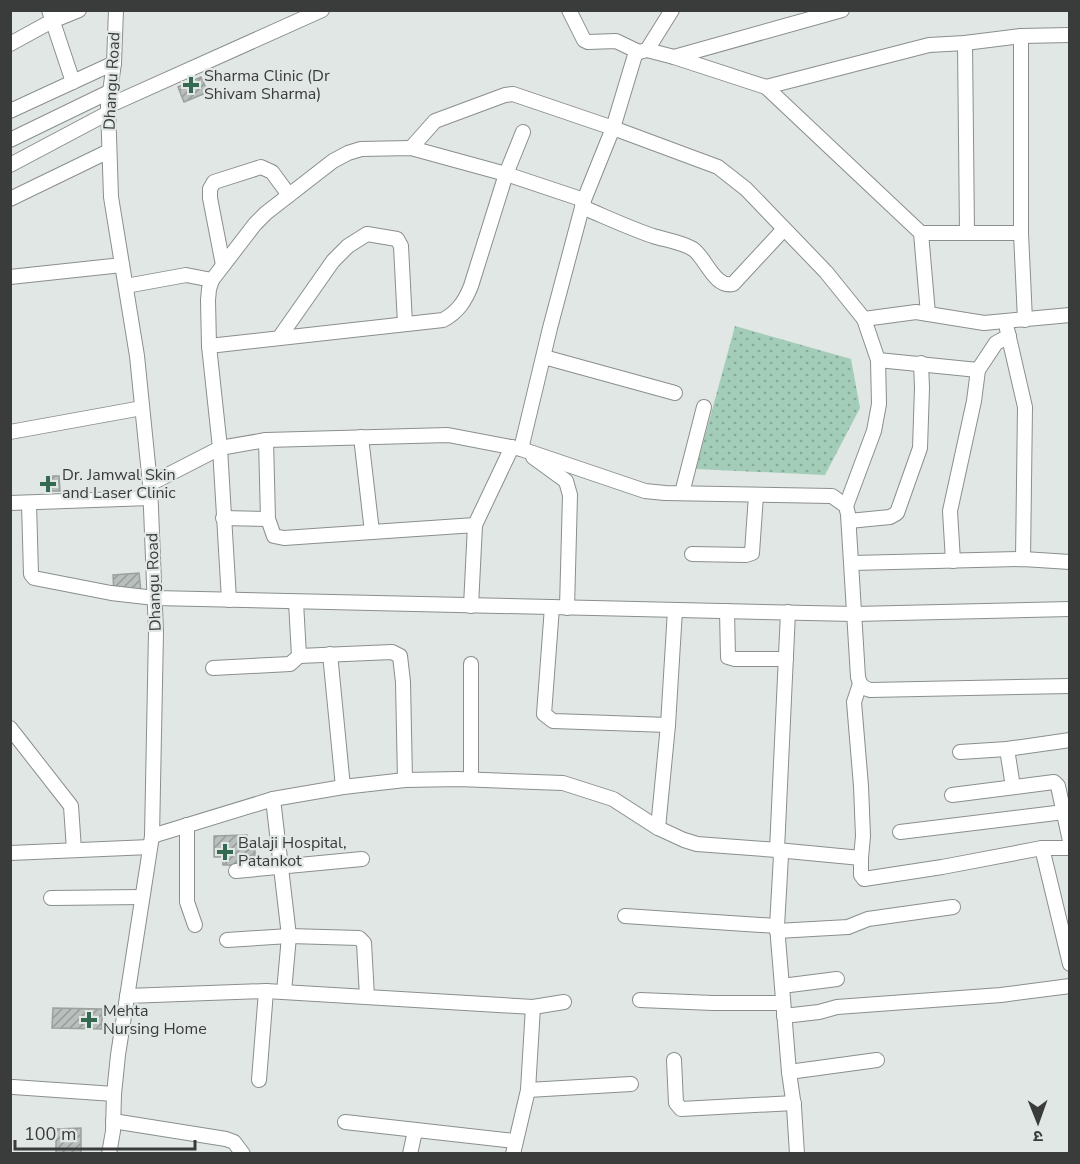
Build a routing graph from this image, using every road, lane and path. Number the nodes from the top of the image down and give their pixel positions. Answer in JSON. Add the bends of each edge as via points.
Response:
{"nodes":[{"id":1,"x":79,"y":10,"type":"edge"},
{"id":2,"x":116,"y":10,"type":"edge"},
{"id":3,"x":322,"y":10,"type":"edge"},
{"id":4,"x":569,"y":10,"type":"edge"},
{"id":5,"x":672,"y":10,"type":"edge"},
{"id":6,"x":842,"y":10,"type":"edge"},
{"id":7,"x":50,"y":16,"type":"edge"},
{"id":8,"x":1070,"y":35,"type":"edge"},
{"id":9,"x":1021,"y":36,"type":"junction"},
{"id":10,"x":965,"y":43,"type":"junction"},
{"id":11,"x":10,"y":44,"type":"edge"},
{"id":12,"x":643,"y":51,"type":"junction"},
{"id":13,"x":674,"y":57,"type":"junction"},
{"id":14,"x":114,"y":63,"type":"junction"},
{"id":15,"x":73,"y":82,"type":"junction"},
{"id":16,"x":766,"y":87,"type":"junction"},
{"id":17,"x":108,"y":104,"type":"junction"},
{"id":18,"x":10,"y":111,"type":"edge"},
{"id":19,"x":613,"y":128,"type":"junction"},
{"id":20,"x":523,"y":132,"type":"dead end"},
{"id":21,"x":10,"y":140,"type":"edge"},
{"id":22,"x":411,"y":148,"type":"junction"},
{"id":23,"x":110,"y":151,"type":"junction"},
{"id":24,"x":10,"y":165,"type":"edge"},
{"id":25,"x":506,"y":174,"type":"junction"},
{"id":26,"x":289,"y":195,"type":"junction"},
{"id":27,"x":10,"y":199,"type":"edge"},
{"id":28,"x":583,"y":204,"type":"junction"},
{"id":29,"x":784,"y":229,"type":"junction"},
{"id":30,"x":921,"y":233,"type":"junction"},
{"id":31,"x":967,"y":233,"type":"junction"},
{"id":32,"x":1021,"y":233,"type":"junction"},
{"id":33,"x":122,"y":265,"type":"junction"},
{"id":34,"x":223,"y":266,"type":"junction"},
{"id":35,"x":10,"y":277,"type":"edge"},
{"id":36,"x":212,"y":280,"type":"junction"},
{"id":37,"x":126,"y":286,"type":"junction"},
{"id":38,"x":928,"y":314,"type":"junction"},
{"id":39,"x":1070,"y":315,"type":"edge"},
{"id":40,"x":864,"y":319,"type":"junction"},
{"id":41,"x":1025,"y":320,"type":"junction"},
{"id":42,"x":1005,"y":321,"type":"junction"},
{"id":43,"x":405,"y":324,"type":"junction"},
{"id":44,"x":1009,"y":336,"type":"junction"},
{"id":45,"x":279,"y":338,"type":"junction"},
{"id":46,"x":208,"y":346,"type":"junction"},
{"id":47,"x":544,"y":357,"type":"junction"},
{"id":48,"x":878,"y":360,"type":"junction"},
{"id":49,"x":921,"y":363,"type":"junction"},
{"id":50,"x":978,"y":369,"type":"junction"},
{"id":51,"x":675,"y":393,"type":"dead end"},
{"id":52,"x":704,"y":407,"type":"dead end"},
{"id":53,"x":142,"y":408,"type":"junction"},
{"id":54,"x":10,"y":432,"type":"edge"},
{"id":55,"x":361,"y":437,"type":"junction"},
{"id":56,"x":266,"y":440,"type":"junction"},
{"id":57,"x":220,"y":448,"type":"junction"},
{"id":58,"x":517,"y":448,"type":"junction"},
{"id":59,"x":150,"y":491,"type":"junction"},
{"id":60,"x":682,"y":493,"type":"junction"},
{"id":61,"x":756,"y":495,"type":"junction"},
{"id":62,"x":29,"y":503,"type":"junction"},
{"id":63,"x":10,"y":504,"type":"edge"},
{"id":64,"x":846,"y":506,"type":"junction"},
{"id":65,"x":223,"y":518,"type":"junction"},
{"id":66,"x":268,"y":519,"type":"junction"},
{"id":67,"x":849,"y":521,"type":"junction"},
{"id":68,"x":475,"y":525,"type":"junction"},
{"id":69,"x":372,"y":532,"type":"junction"},
{"id":70,"x":692,"y":554,"type":"dead end"},
{"id":71,"x":1023,"y":559,"type":"junction"},
{"id":72,"x":953,"y":561,"type":"junction"},
{"id":73,"x":852,"y":562,"type":"junction"},
{"id":74,"x":1070,"y":562,"type":"edge"},
{"id":75,"x":155,"y":598,"type":"junction"},
{"id":76,"x":229,"y":600,"type":"junction"},
{"id":77,"x":296,"y":602,"type":"junction"},
{"id":78,"x":471,"y":606,"type":"junction"},
{"id":79,"x":552,"y":607,"type":"junction"},
{"id":80,"x":567,"y":608,"type":"junction"},
{"id":81,"x":1070,"y":609,"type":"edge"},
{"id":82,"x":675,"y":610,"type":"junction"},
{"id":83,"x":727,"y":611,"type":"junction"},
{"id":84,"x":788,"y":612,"type":"junction"},
{"id":85,"x":854,"y":614,"type":"junction"},
{"id":86,"x":330,"y":654,"type":"junction"},
{"id":87,"x":299,"y":656,"type":"junction"},
{"id":88,"x":786,"y":659,"type":"junction"},
{"id":89,"x":471,"y":664,"type":"dead end"},
{"id":90,"x":213,"y":668,"type":"dead end"},
{"id":91,"x":860,"y":684,"type":"junction"},
{"id":92,"x":1070,"y":686,"type":"edge"},
{"id":93,"x":668,"y":725,"type":"junction"},
{"id":94,"x":10,"y":728,"type":"edge"},
{"id":95,"x":1070,"y":740,"type":"edge"},
{"id":96,"x":1007,"y":749,"type":"junction"},
{"id":97,"x":960,"y":752,"type":"dead end"},
{"id":98,"x":471,"y":779,"type":"junction"},
{"id":99,"x":405,"y":780,"type":"junction"},
{"id":100,"x":343,"y":787,"type":"junction"},
{"id":101,"x":1013,"y":788,"type":"junction"},
{"id":102,"x":952,"y":795,"type":"dead end"},
{"id":103,"x":273,"y":799,"type":"junction"},
{"id":104,"x":1064,"y":812,"type":"junction"},
{"id":105,"x":187,"y":825,"type":"junction"},
{"id":106,"x":658,"y":828,"type":"junction"},
{"id":107,"x":900,"y":832,"type":"dead end"},
{"id":108,"x":1070,"y":841,"type":"edge"},
{"id":109,"x":151,"y":842,"type":"junction"},
{"id":110,"x":1042,"y":848,"type":"junction"},
{"id":111,"x":1070,"y":848,"type":"edge"},
{"id":112,"x":74,"y":850,"type":"junction"},
{"id":113,"x":777,"y":850,"type":"junction"},
{"id":114,"x":10,"y":853,"type":"edge"},
{"id":115,"x":362,"y":858,"type":"dead end"},
{"id":116,"x":861,"y":858,"type":"junction"},
{"id":117,"x":281,"y":867,"type":"junction"},
{"id":118,"x":236,"y":871,"type":"dead end"},
{"id":119,"x":142,"y":897,"type":"junction"},
{"id":120,"x":51,"y":898,"type":"dead end"},
{"id":121,"x":1070,"y":900,"type":"edge"},
{"id":122,"x":1055,"y":904,"type":"junction"},
{"id":123,"x":953,"y":908,"type":"dead end"},
{"id":124,"x":625,"y":916,"type":"dead end"},
{"id":125,"x":195,"y":925,"type":"dead end"},
{"id":126,"x":777,"y":929,"type":"junction"},
{"id":127,"x":289,"y":936,"type":"junction"},
{"id":128,"x":227,"y":940,"type":"dead end"},
{"id":129,"x":1070,"y":964,"type":"edge"},
{"id":130,"x":837,"y":979,"type":"dead end"},
{"id":131,"x":782,"y":986,"type":"junction"},
{"id":132,"x":1070,"y":986,"type":"edge"},
{"id":133,"x":266,"y":991,"type":"junction"},
{"id":134,"x":284,"y":992,"type":"junction"},
{"id":135,"x":127,"y":996,"type":"junction"},
{"id":136,"x":367,"y":997,"type":"junction"},
{"id":137,"x":640,"y":1000,"type":"dead end"},
{"id":138,"x":564,"y":1002,"type":"dead end"},
{"id":139,"x":533,"y":1007,"type":"junction"},
{"id":140,"x":784,"y":1009,"type":"junction"},
{"id":141,"x":674,"y":1060,"type":"dead end"},
{"id":142,"x":877,"y":1060,"type":"dead end"},
{"id":143,"x":789,"y":1072,"type":"junction"},
{"id":144,"x":259,"y":1080,"type":"dead end"},
{"id":145,"x":631,"y":1084,"type":"dead end"},
{"id":146,"x":13,"y":1087,"type":"dead end"},
{"id":147,"x":528,"y":1090,"type":"junction"},
{"id":148,"x":114,"y":1094,"type":"junction"},
{"id":149,"x":794,"y":1103,"type":"junction"},
{"id":150,"x":113,"y":1121,"type":"junction"},
{"id":151,"x":345,"y":1122,"type":"dead end"},
{"id":152,"x":415,"y":1131,"type":"junction"},
{"id":153,"x":514,"y":1147,"type":"edge"},
{"id":154,"x":110,"y":1154,"type":"edge"},
{"id":155,"x":243,"y":1154,"type":"edge"},
{"id":156,"x":410,"y":1154,"type":"edge"},
{"id":157,"x":797,"y":1154,"type":"edge"}],
"edges":[{"from":1,"to":7,"type":"street"},
{"from":2,"to":14,"type":"street","name":"Dhangu Road"},
{"from":3,"to":17,"type":"street"},
{"from":4,"to":12,"type":"street","via":[[584,40],[616,40]]},
{"from":5,"to":12,"type":"street"},
{"from":6,"to":13,"type":"street"},
{"from":7,"to":11,"type":"street"},
{"from":7,"to":15,"type":"street"},
{"from":8,"to":9,"type":"street"},
{"from":9,"to":10,"type":"street"},
{"from":9,"to":32,"type":"street"},
{"from":10,"to":16,"type":"street","via":[[929,45]]},
{"from":10,"to":31,"type":"street"},
{"from":12,"to":13,"type":"street"},
{"from":12,"to":19,"type":"street","via":[[635,55]]},
{"from":13,"to":16,"type":"street"},
{"from":14,"to":15,"type":"street"},
{"from":14,"to":17,"type":"street","name":"Dhangu Road"},
{"from":15,"to":18,"type":"street"},
{"from":16,"to":30,"type":"street"},
{"from":17,"to":21,"type":"street"},
{"from":17,"to":23,"type":"street","name":"Dhangu Road"},
{"from":17,"to":24,"type":"street"},
{"from":19,"to":22,"type":"street","via":[[521,96],[505,95],[435,121]]},
{"from":19,"to":28,"type":"street"},
{"from":19,"to":29,"type":"street","via":[[718,167],[746,189]]},
{"from":20,"to":25,"type":"street"},
{"from":22,"to":25,"type":"street"},
{"from":22,"to":26,"type":"street","via":[[348,153]]},
{"from":23,"to":27,"type":"street"},
{"from":23,"to":33,"type":"street","name":"Dhangu Road","via":[[111,197]]},
{"from":25,"to":28,"type":"street"},
{"from":25,"to":43,"type":"street","via":[[465,300],[443,320]]},
{"from":26,"to":34,"type":"street","via":[[255,224]]},
{"from":26,"to":34,"type":"street","via":[[272,172],[261,167],[214,182],[210,198]]},
{"from":28,"to":29,"type":"street","via":[[694,250],[724,285],[733,284]]},
{"from":28,"to":47,"type":"street"},
{"from":29,"to":40,"type":"street"},
{"from":30,"to":31,"type":"street"},
{"from":30,"to":38,"type":"street"},
{"from":31,"to":32,"type":"street"},
{"from":32,"to":41,"type":"street"},
{"from":33,"to":35,"type":"street"},
{"from":33,"to":37,"type":"street","name":"Dhangu Road"},
{"from":34,"to":36,"type":"street"},
{"from":36,"to":37,"type":"street","via":[[186,275]]},
{"from":36,"to":46,"type":"street"},
{"from":37,"to":53,"type":"street","name":"Dhangu Road"},
{"from":38,"to":40,"type":"street"},
{"from":38,"to":42,"type":"street","via":[[984,323]]},
{"from":39,"to":41,"type":"street"},
{"from":40,"to":48,"type":"street"},
{"from":41,"to":42,"type":"street"},
{"from":42,"to":44,"type":"street"},
{"from":43,"to":45,"type":"street"},
{"from":43,"to":45,"type":"street","via":[[401,246],[397,239],[367,234],[333,261]]},
{"from":44,"to":50,"type":"street","via":[[996,343]]},
{"from":44,"to":71,"type":"street","via":[[1025,407]]},
{"from":45,"to":46,"type":"street"},
{"from":46,"to":57,"type":"street"},
{"from":47,"to":51,"type":"street"},
{"from":47,"to":58,"type":"street"},
{"from":48,"to":49,"type":"street"},
{"from":48,"to":64,"type":"street","via":[[879,404],[874,431]]},
{"from":49,"to":50,"type":"street"},
{"from":49,"to":67,"type":"street","via":[[920,448],[897,513]]},
{"from":50,"to":72,"type":"street","via":[[950,511]]},
{"from":52,"to":60,"type":"street"},
{"from":53,"to":54,"type":"street"},
{"from":53,"to":59,"type":"street","name":"Dhangu Road"},
{"from":55,"to":56,"type":"street"},
{"from":55,"to":58,"type":"street","via":[[448,435]]},
{"from":55,"to":69,"type":"street"},
{"from":56,"to":57,"type":"street"},
{"from":56,"to":66,"type":"street"},
{"from":57,"to":59,"type":"street"},
{"from":57,"to":65,"type":"street"},
{"from":58,"to":60,"type":"street","via":[[645,490]]},
{"from":58,"to":68,"type":"street"},
{"from":58,"to":80,"type":"street","via":[[568,485]]},
{"from":59,"to":62,"type":"street"},
{"from":59,"to":75,"type":"street","name":"Dhangu Road"},
{"from":60,"to":61,"type":"street"},
{"from":61,"to":64,"type":"street","via":[[832,496]]},
{"from":61,"to":70,"type":"street","via":[[752,553]]},
{"from":62,"to":63,"type":"street"},
{"from":62,"to":75,"type":"street","via":[[34,578]]},
{"from":64,"to":67,"type":"street"},
{"from":65,"to":66,"type":"street"},
{"from":65,"to":76,"type":"street"},
{"from":66,"to":69,"type":"street","via":[[277,538]]},
{"from":67,"to":73,"type":"street"},
{"from":68,"to":69,"type":"street"},
{"from":68,"to":78,"type":"street"},
{"from":71,"to":72,"type":"street"},
{"from":71,"to":74,"type":"street"},
{"from":72,"to":73,"type":"street"},
{"from":73,"to":85,"type":"street"},
{"from":75,"to":76,"type":"street"},
{"from":75,"to":109,"type":"street","name":"Dhangu Road"},
{"from":76,"to":77,"type":"street"},
{"from":77,"to":78,"type":"street"},
{"from":77,"to":87,"type":"street"},
{"from":78,"to":79,"type":"street"},
{"from":79,"to":80,"type":"street"},
{"from":79,"to":93,"type":"street","via":[[546,717],[553,721]]},
{"from":80,"to":82,"type":"street"},
{"from":81,"to":85,"type":"street"},
{"from":82,"to":83,"type":"street"},
{"from":82,"to":93,"type":"street"},
{"from":83,"to":84,"type":"street"},
{"from":83,"to":88,"type":"street","via":[[728,657]]},
{"from":84,"to":85,"type":"street"},
{"from":84,"to":88,"type":"street"},
{"from":85,"to":91,"type":"street"},
{"from":86,"to":87,"type":"street"},
{"from":86,"to":99,"type":"street","via":[[392,652],[400,656]]},
{"from":86,"to":100,"type":"street"},
{"from":87,"to":90,"type":"street","via":[[290,664]]},
{"from":88,"to":113,"type":"street"},
{"from":89,"to":98,"type":"street"},
{"from":91,"to":92,"type":"street","via":[[870,690]]},
{"from":91,"to":116,"type":"street","via":[[854,702],[861,786]]},
{"from":93,"to":106,"type":"street"},
{"from":94,"to":112,"type":"street","via":[[71,806]]},
{"from":95,"to":96,"type":"street"},
{"from":96,"to":97,"type":"street"},
{"from":96,"to":101,"type":"street"},
{"from":98,"to":99,"type":"street"},
{"from":98,"to":106,"type":"street","via":[[563,783],[613,799]]},
{"from":99,"to":100,"type":"street"},
{"from":100,"to":103,"type":"street"},
{"from":101,"to":102,"type":"street"},
{"from":101,"to":104,"type":"street","via":[[1057,783]]},
{"from":103,"to":105,"type":"street"},
{"from":103,"to":117,"type":"street"},
{"from":104,"to":107,"type":"street"},
{"from":104,"to":108,"type":"street"},
{"from":105,"to":109,"type":"street"},
{"from":105,"to":125,"type":"street","via":[[187,902]]},
{"from":106,"to":113,"type":"street","via":[[697,844]]},
{"from":109,"to":112,"type":"street"},
{"from":109,"to":119,"type":"street","name":"Dhangu Road"},
{"from":110,"to":111,"type":"street"},
{"from":110,"to":116,"type":"street","via":[[864,879]]},
{"from":110,"to":122,"type":"street"},
{"from":112,"to":114,"type":"street"},
{"from":113,"to":116,"type":"street"},
{"from":113,"to":126,"type":"street","via":[[781,856]]},
{"from":115,"to":117,"type":"street"},
{"from":117,"to":118,"type":"street"},
{"from":117,"to":127,"type":"street"},
{"from":119,"to":120,"type":"street"},
{"from":119,"to":135,"type":"street","name":"Dhangu Road"},
{"from":121,"to":122,"type":"street"},
{"from":122,"to":129,"type":"street"},
{"from":123,"to":126,"type":"street","via":[[868,919],[848,927]]},
{"from":124,"to":126,"type":"street"},
{"from":126,"to":131,"type":"street"},
{"from":127,"to":128,"type":"street"},
{"from":127,"to":134,"type":"street"},
{"from":127,"to":136,"type":"street","via":[[362,940]]},
{"from":130,"to":131,"type":"street"},
{"from":131,"to":140,"type":"street"},
{"from":132,"to":140,"type":"street","via":[[837,1007],[819,1012]]},
{"from":133,"to":134,"type":"street"},
{"from":133,"to":135,"type":"street"},
{"from":133,"to":144,"type":"street"},
{"from":134,"to":136,"type":"street"},
{"from":135,"to":148,"type":"street","name":"Dhangu Road"},
{"from":136,"to":139,"type":"street"},
{"from":137,"to":140,"type":"street"},
{"from":138,"to":139,"type":"street"},
{"from":139,"to":147,"type":"street"},
{"from":140,"to":143,"type":"street"},
{"from":141,"to":149,"type":"street","via":[[676,1103],[681,1109]]},
{"from":142,"to":143,"type":"street"},
{"from":143,"to":149,"type":"street"},
{"from":145,"to":147,"type":"street"},
{"from":146,"to":148,"type":"street"},
{"from":147,"to":153,"type":"street"},
{"from":148,"to":150,"type":"street","name":"Dhangu Road"},
{"from":149,"to":157,"type":"street"},
{"from":150,"to":154,"type":"street","name":"Dhangu Road"},
{"from":150,"to":155,"type":"street","via":[[226,1139],[234,1142]]},
{"from":151,"to":152,"type":"street"},
{"from":152,"to":153,"type":"street"},
{"from":152,"to":156,"type":"street"}]}
